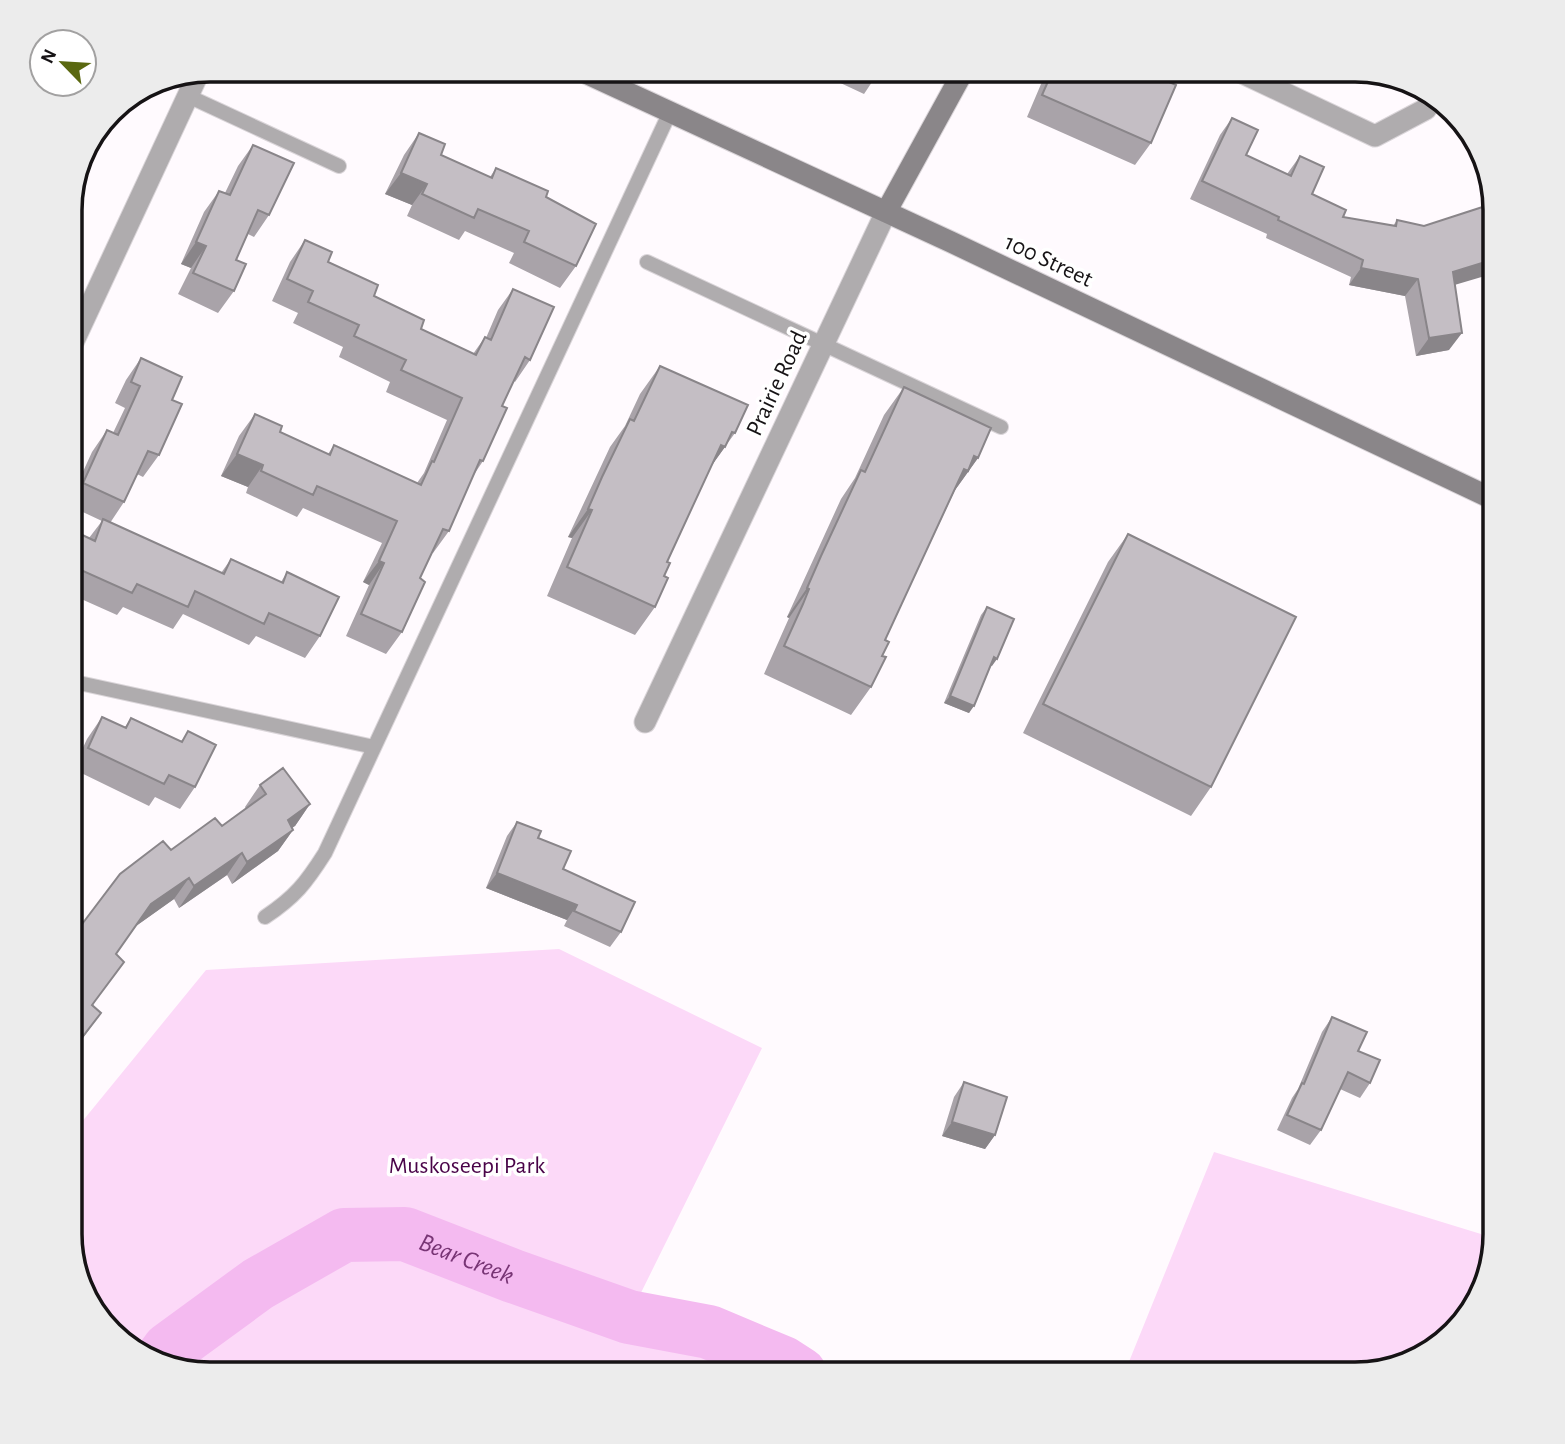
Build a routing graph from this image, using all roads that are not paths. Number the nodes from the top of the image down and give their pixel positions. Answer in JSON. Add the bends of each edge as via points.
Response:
{"nodes":[{"id":1,"x":605,"y":82,"type":"edge"},
{"id":2,"x":957,"y":82,"type":"edge"},
{"id":3,"x":1261,"y":82,"type":"edge"},
{"id":4,"x":194,"y":83,"type":"edge"},
{"id":5,"x":188,"y":96,"type":"junction"},
{"id":6,"x":1428,"y":105,"type":"edge"},
{"id":7,"x":670,"y":112,"type":"junction"},
{"id":8,"x":340,"y":166,"type":"dead end"},
{"id":9,"x":886,"y":212,"type":"junction"},
{"id":10,"x":647,"y":262,"type":"dead end"},
{"id":11,"x":83,"y":321,"type":"edge"},
{"id":12,"x":824,"y":344,"type":"junction"},
{"id":13,"x":1001,"y":427,"type":"dead end"},
{"id":14,"x":1482,"y":494,"type":"edge"},
{"id":15,"x":83,"y":684,"type":"edge"},
{"id":16,"x":645,"y":722,"type":"dead end"},
{"id":17,"x":374,"y":747,"type":"junction"},
{"id":18,"x":265,"y":917,"type":"dead end"}],
"edges":[{"from":1,"to":7,"type":"main road","name":"100 Street"},
{"from":2,"to":9,"type":"main road","name":"Prairie Road"},
{"from":3,"to":6,"type":"street","via":[[1375,136]]},
{"from":4,"to":5,"type":"street"},
{"from":5,"to":8,"type":"lane"},
{"from":5,"to":11,"type":"street"},
{"from":7,"to":9,"type":"main road","name":"100 Street"},
{"from":7,"to":17,"type":"lane"},
{"from":9,"to":12,"type":"street","name":"Prairie Road"},
{"from":9,"to":14,"type":"main road","name":"100 Street"},
{"from":10,"to":12,"type":"lane"},
{"from":12,"to":13,"type":"lane"},
{"from":12,"to":16,"type":"street","name":"Prairie Road"},
{"from":15,"to":17,"type":"lane"},
{"from":17,"to":18,"type":"lane","via":[[325,853],[288,902]]}]}
